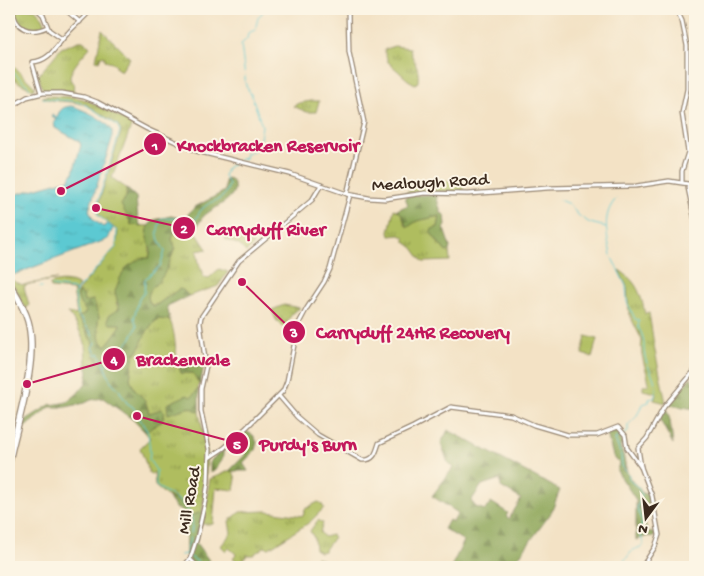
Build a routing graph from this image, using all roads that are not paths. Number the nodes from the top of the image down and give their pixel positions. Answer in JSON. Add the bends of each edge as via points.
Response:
{"nodes":[{"id":1,"x":13,"y":9,"type":"edge"},
{"id":2,"x":37,"y":9,"type":"edge"},
{"id":3,"x":348,"y":9,"type":"edge"},
{"id":4,"x":676,"y":9,"type":"edge"},
{"id":5,"x":67,"y":11,"type":"dead end"},
{"id":6,"x":88,"y":13,"type":"dead end"},
{"id":7,"x":80,"y":22,"type":"junction"},
{"id":8,"x":47,"y":27,"type":"junction"},
{"id":9,"x":62,"y":39,"type":"junction"},
{"id":10,"x":41,"y":93,"type":"junction"},
{"id":11,"x":9,"y":108,"type":"edge"},
{"id":12,"x":682,"y":182,"type":"junction"},
{"id":13,"x":689,"y":184,"type":"junction"},
{"id":14,"x":321,"y":185,"type":"junction"},
{"id":15,"x":695,"y":185,"type":"edge"},
{"id":16,"x":349,"y":195,"type":"junction"},
{"id":17,"x":695,"y":221,"type":"edge"},
{"id":18,"x":9,"y":283,"type":"edge"},
{"id":19,"x":30,"y":346,"type":"junction"},
{"id":20,"x":695,"y":370,"type":"edge"},
{"id":21,"x":23,"y":396,"type":"junction"},
{"id":22,"x":279,"y":396,"type":"junction"},
{"id":23,"x":13,"y":426,"type":"junction"},
{"id":24,"x":9,"y":456,"type":"edge"},
{"id":25,"x":209,"y":458,"type":"junction"},
{"id":26,"x":640,"y":467,"type":"junction"},
{"id":27,"x":190,"y":559,"type":"junction"},
{"id":28,"x":183,"y":567,"type":"edge"},
{"id":29,"x":198,"y":567,"type":"edge"},
{"id":30,"x":642,"y":567,"type":"edge"}],
"edges":[{"from":1,"to":8,"type":"street","via":[[17,23],[26,29],[35,31]]},
{"from":2,"to":8,"type":"street"},
{"from":3,"to":16,"type":"street","via":[[348,52],[364,122]]},
{"from":4,"to":12,"type":"street","via":[[687,41],[687,89],[682,113],[688,152]]},
{"from":5,"to":7,"type":"street"},
{"from":6,"to":7,"type":"street"},
{"from":7,"to":9,"type":"street"},
{"from":8,"to":9,"type":"street"},
{"from":9,"to":10,"type":"street","via":[[44,60],[32,62]]},
{"from":10,"to":11,"type":"street","name":"Mealough Road"},
{"from":10,"to":14,"type":"street","name":"Mealough Road","via":[[62,93],[90,99],[188,148]]},
{"from":12,"to":13,"type":"street","name":"Mealough Road"},
{"from":12,"to":16,"type":"street","name":"Mealough Road","via":[[468,194],[425,193],[377,199]]},
{"from":13,"to":15,"type":"street","name":"Mealough Road"},
{"from":13,"to":17,"type":"street"},
{"from":14,"to":16,"type":"street","name":"Mealough Road"},
{"from":14,"to":25,"type":"street","name":"Mill Road","via":[[312,200],[239,262],[201,316],[206,366],[201,411]]},
{"from":16,"to":22,"type":"street","via":[[330,269],[298,325],[286,381]]},
{"from":18,"to":19,"type":"highway","via":[[25,313]]},
{"from":19,"to":21,"type":"highway"},
{"from":19,"to":23,"type":"highway"},
{"from":20,"to":26,"type":"street","via":[[664,407],[638,448]]},
{"from":21,"to":23,"type":"highway"},
{"from":21,"to":24,"type":"highway"},
{"from":22,"to":25,"type":"street"},
{"from":22,"to":26,"type":"street","via":[[318,435],[365,460],[373,457],[379,443],[451,407],[511,415],[568,435],[597,435],[618,427],[624,434],[626,448]]},
{"from":23,"to":24,"type":"highway"},
{"from":25,"to":27,"type":"street","name":"Mill Road","via":[[205,502]]},
{"from":26,"to":30,"type":"street","via":[[649,487],[659,535],[656,548]]},
{"from":27,"to":28,"type":"street","name":"Mill Road"},
{"from":27,"to":29,"type":"street"}]}
